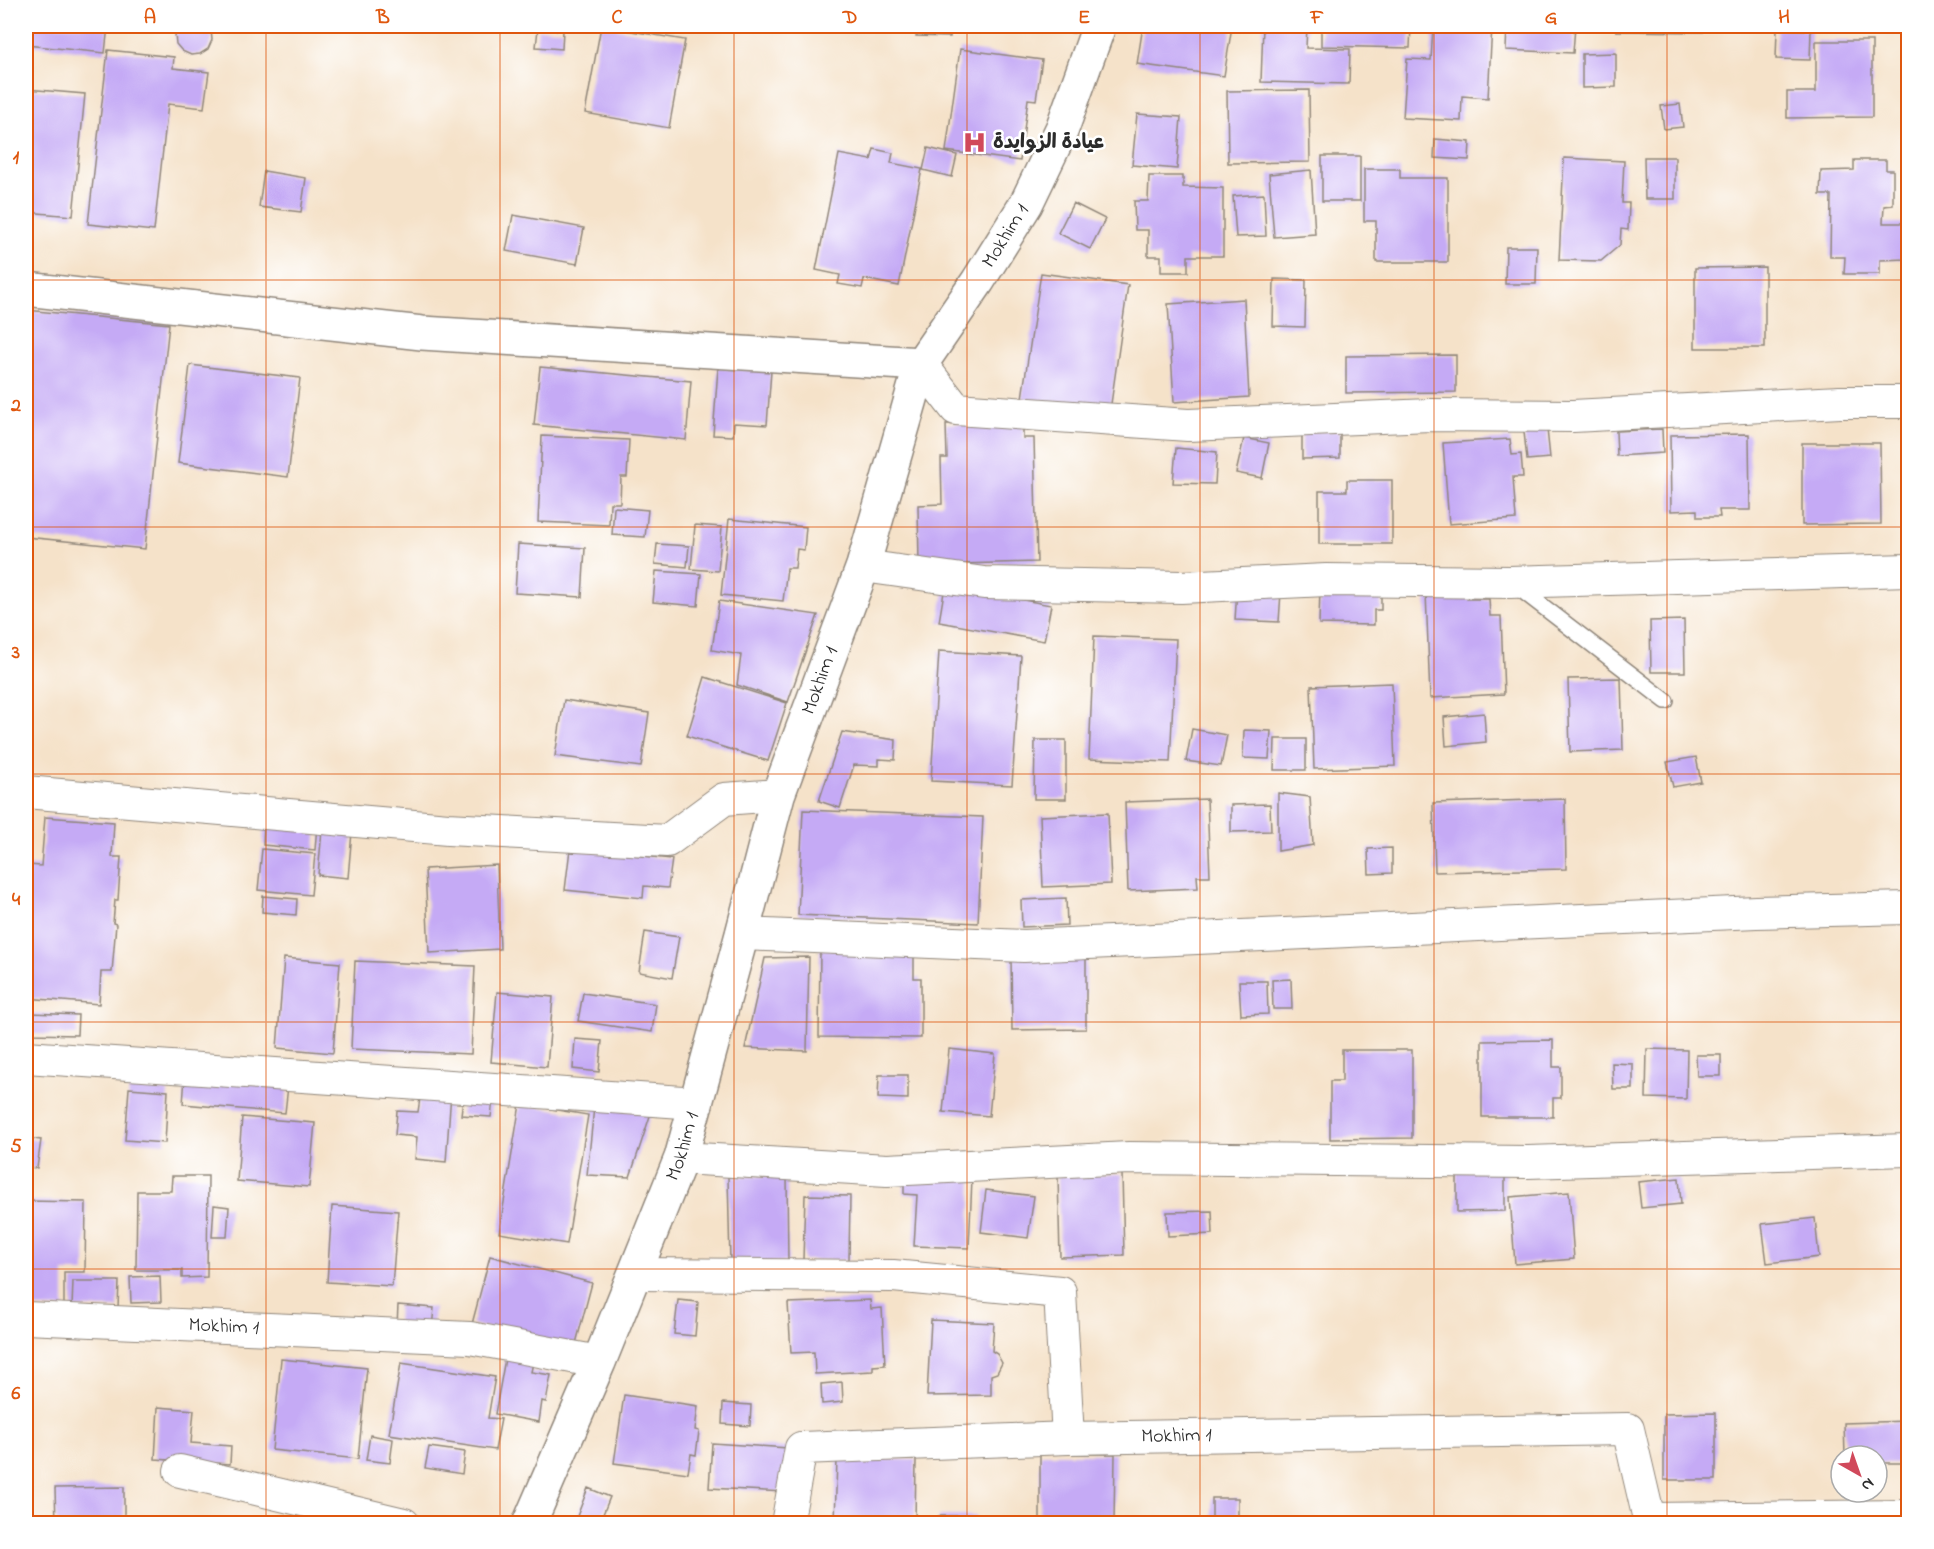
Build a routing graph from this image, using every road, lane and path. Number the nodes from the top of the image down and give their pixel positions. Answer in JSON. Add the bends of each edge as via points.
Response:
{"nodes":[{"id":1,"x":1099,"y":26,"type":"edge"},
{"id":2,"x":26,"y":289,"type":"edge"},
{"id":3,"x":921,"y":364,"type":"junction"},
{"id":4,"x":1908,"y":402,"type":"edge"},
{"id":5,"x":863,"y":566,"type":"junction"},
{"id":6,"x":1908,"y":570,"type":"edge"},
{"id":7,"x":1510,"y":582,"type":"junction"},
{"id":8,"x":1666,"y":701,"type":"dead end"},
{"id":9,"x":26,"y":792,"type":"edge"},
{"id":10,"x":778,"y":795,"type":"junction"},
{"id":11,"x":1908,"y":908,"type":"edge"},
{"id":12,"x":742,"y":934,"type":"junction"},
{"id":13,"x":26,"y":1056,"type":"edge"},
{"id":14,"x":697,"y":1103,"type":"junction"},
{"id":15,"x":1908,"y":1150,"type":"edge"},
{"id":16,"x":681,"y":1158,"type":"junction"},
{"id":17,"x":635,"y":1274,"type":"junction"},
{"id":18,"x":26,"y":1318,"type":"edge"},
{"id":19,"x":599,"y":1362,"type":"junction"},
{"id":20,"x":1068,"y":1437,"type":"junction"},
{"id":21,"x":180,"y":1471,"type":"dead end"},
{"id":22,"x":1908,"y":1516,"type":"edge"},
{"id":23,"x":404,"y":1524,"type":"edge"},
{"id":24,"x":529,"y":1524,"type":"edge"},
{"id":25,"x":787,"y":1524,"type":"edge"}],
"edges":[{"from":1,"to":3,"type":"street","name":"Mokhim 1","via":[[1062,129],[1026,204]]},
{"from":2,"to":3,"type":"street","via":[[422,333]]},
{"from":3,"to":4,"type":"street","via":[[956,409],[1188,425],[1430,415],[1574,416]]},
{"from":3,"to":5,"type":"street","name":"Mokhim 1"},
{"from":5,"to":7,"type":"street","via":[[995,584],[1181,587],[1326,580]]},
{"from":5,"to":10,"type":"street","name":"Mokhim 1"},
{"from":6,"to":7,"type":"street"},
{"from":7,"to":8,"type":"lane"},
{"from":9,"to":10,"type":"street","via":[[448,829],[667,841],[724,799]]},
{"from":10,"to":12,"type":"street","name":"Mokhim 1"},
{"from":11,"to":12,"type":"street","via":[[1024,946]]},
{"from":12,"to":14,"type":"street","name":"Mokhim 1"},
{"from":13,"to":14,"type":"street"},
{"from":14,"to":16,"type":"street","name":"Mokhim 1"},
{"from":15,"to":16,"type":"street","via":[[1528,1162],[1129,1158],[887,1170]]},
{"from":16,"to":17,"type":"street","name":"Mokhim 1"},
{"from":17,"to":19,"type":"street","name":"Mokhim 1"},
{"from":17,"to":20,"type":"street","via":[[893,1276],[1059,1292]]},
{"from":18,"to":19,"type":"street","name":"Mokhim 1","via":[[470,1338]]},
{"from":19,"to":24,"type":"street","name":"Mokhim 1"},
{"from":20,"to":22,"type":"street","name":"Mokhim 1","via":[[1628,1430],[1649,1519]]},
{"from":20,"to":25,"type":"street","name":"Mokhim 1","via":[[801,1448]]},
{"from":21,"to":23,"type":"street"}]}
